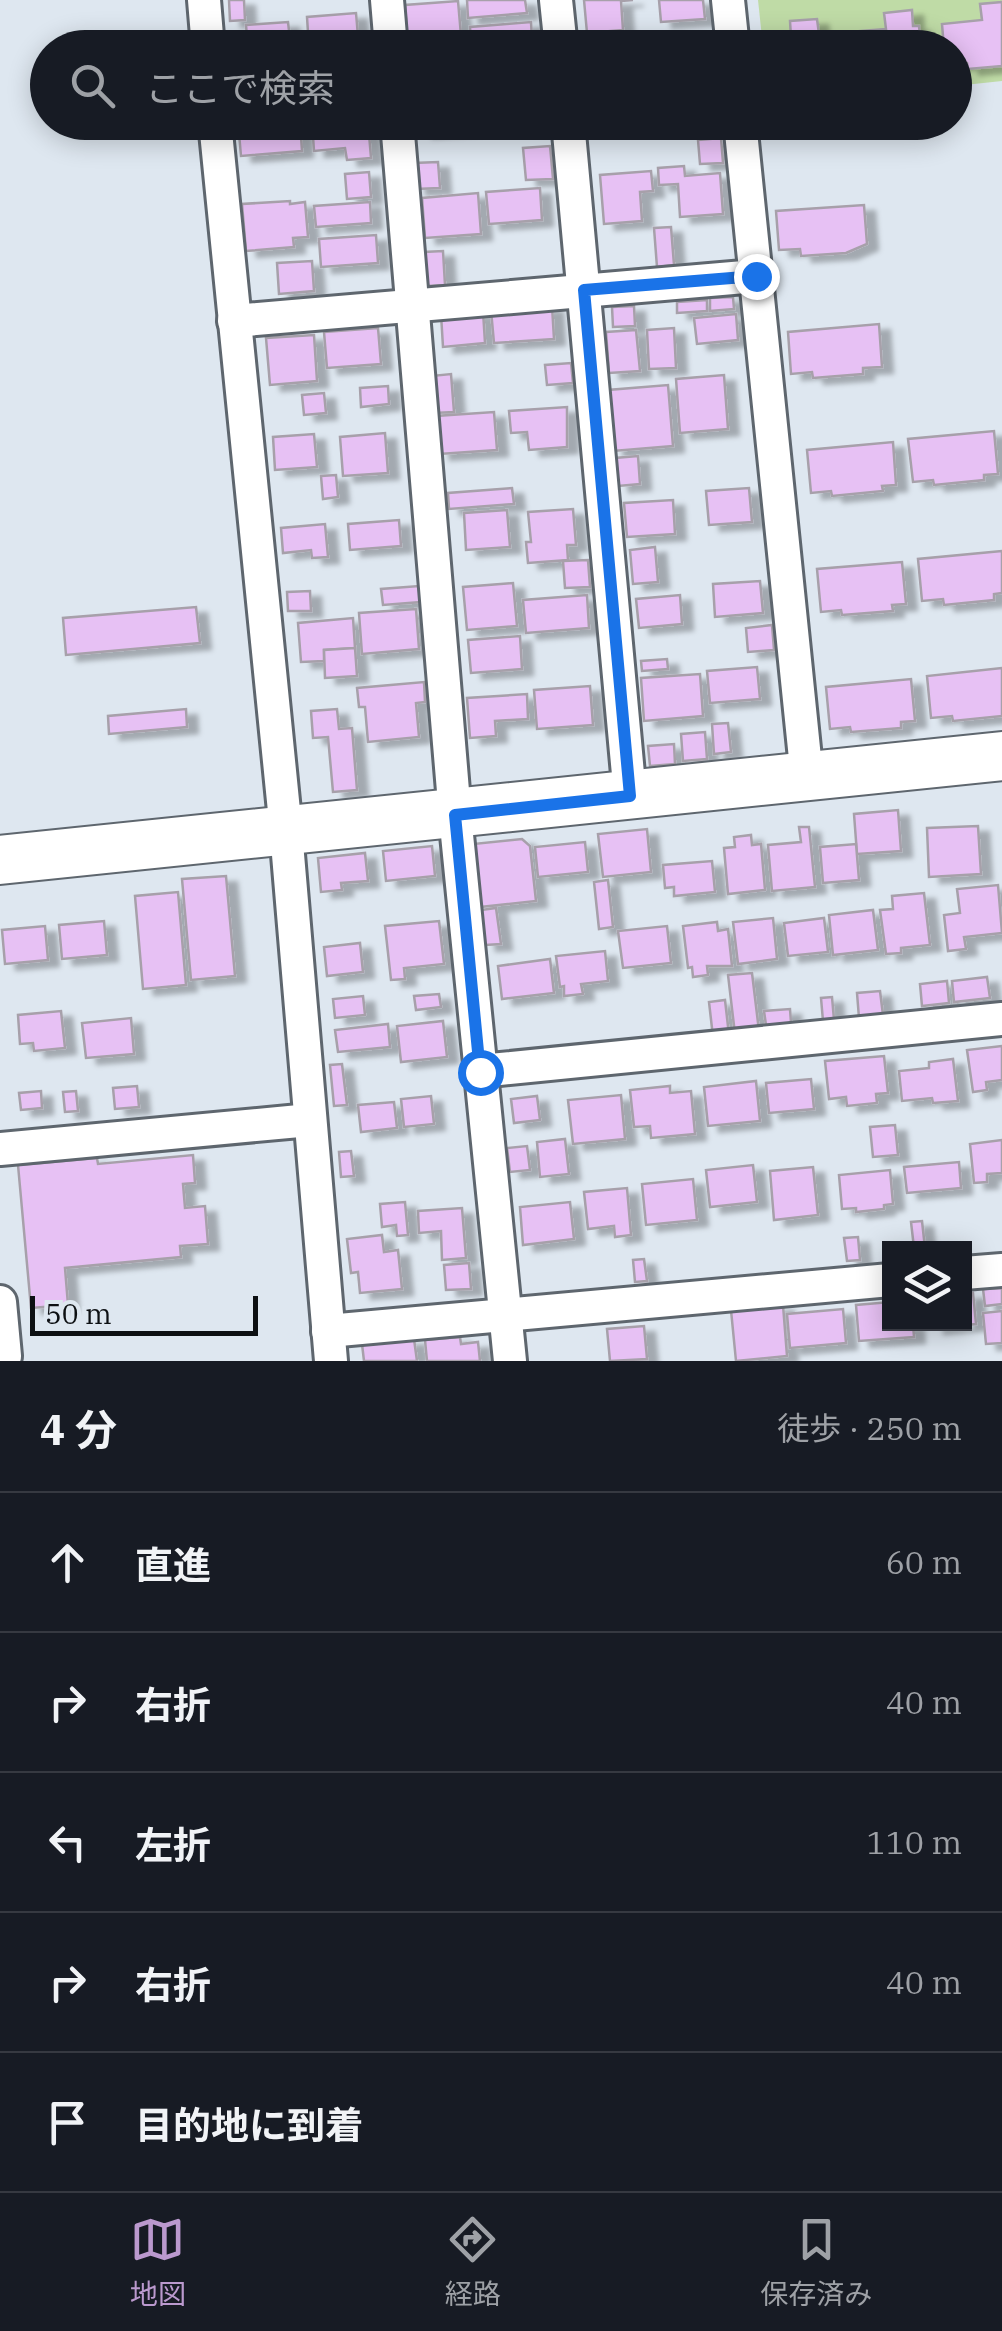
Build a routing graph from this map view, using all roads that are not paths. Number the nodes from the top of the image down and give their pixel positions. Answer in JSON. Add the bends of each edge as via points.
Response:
{"nodes":[{"id":1,"x":204,"y":0,"type":"edge"},
{"id":2,"x":388,"y":0,"type":"edge"},
{"id":3,"x":556,"y":0,"type":"edge"},
{"id":4,"x":728,"y":0,"type":"edge"},
{"id":5,"x":206,"y":30,"type":"edge"},
{"id":6,"x":390,"y":30,"type":"edge"},
{"id":7,"x":558,"y":30,"type":"edge"},
{"id":8,"x":730,"y":30,"type":"edge"},
{"id":9,"x":218,"y":140,"type":"edge"},
{"id":10,"x":398,"y":140,"type":"edge"},
{"id":11,"x":570,"y":140,"type":"edge"},
{"id":12,"x":742,"y":140,"type":"edge"},
{"id":13,"x":756,"y":276,"type":"junction"},
{"id":14,"x":584,"y":290,"type":"junction"},
{"id":15,"x":411,"y":306,"type":"junction"},
{"id":16,"x":234,"y":321,"type":"junction"},
{"id":17,"x":1002,"y":756,"type":"edge"},
{"id":18,"x":807,"y":778,"type":"junction"},
{"id":19,"x":630,"y":796,"type":"junction"},
{"id":20,"x":455,"y":815,"type":"junction"},
{"id":21,"x":286,"y":831,"type":"junction"},
{"id":22,"x":0,"y":860,"type":"edge"},
{"id":23,"x":1002,"y":1019,"type":"edge"},
{"id":24,"x":480,"y":1072,"type":"junction"},
{"id":25,"x":310,"y":1120,"type":"junction"},
{"id":26,"x":0,"y":1149,"type":"edge"},
{"id":27,"x":1002,"y":1270,"type":"edge"},
{"id":28,"x":972,"y":1272,"type":"edge"},
{"id":29,"x":882,"y":1281,"type":"edge"},
{"id":30,"x":0,"y":1302,"type":"edge"},
{"id":31,"x":505,"y":1315,"type":"junction"},
{"id":32,"x":329,"y":1346,"type":"edge"},
{"id":33,"x":0,"y":1356,"type":"edge"},
{"id":34,"x":510,"y":1361,"type":"edge"}],
"edges":[{"from":1,"to":5,"type":"street"},
{"from":2,"to":6,"type":"street"},
{"from":3,"to":7,"type":"street"},
{"from":4,"to":8,"type":"street"},
{"from":9,"to":16,"type":"street"},
{"from":10,"to":15,"type":"street"},
{"from":11,"to":14,"type":"street"},
{"from":12,"to":13,"type":"street"},
{"from":13,"to":14,"type":"street"},
{"from":13,"to":18,"type":"street"},
{"from":14,"to":15,"type":"street"},
{"from":14,"to":19,"type":"street"},
{"from":15,"to":16,"type":"street"},
{"from":15,"to":20,"type":"street"},
{"from":16,"to":21,"type":"street"},
{"from":17,"to":18,"type":"street"},
{"from":18,"to":19,"type":"street"},
{"from":19,"to":20,"type":"street"},
{"from":20,"to":21,"type":"street"},
{"from":20,"to":24,"type":"street"},
{"from":21,"to":22,"type":"street"},
{"from":21,"to":25,"type":"street"},
{"from":23,"to":24,"type":"street"},
{"from":24,"to":31,"type":"street"},
{"from":25,"to":26,"type":"street"},
{"from":25,"to":32,"type":"street"},
{"from":27,"to":28,"type":"street"},
{"from":29,"to":31,"type":"street"},
{"from":30,"to":33,"type":"street"},
{"from":31,"to":32,"type":"street"},
{"from":31,"to":34,"type":"street"}]}
